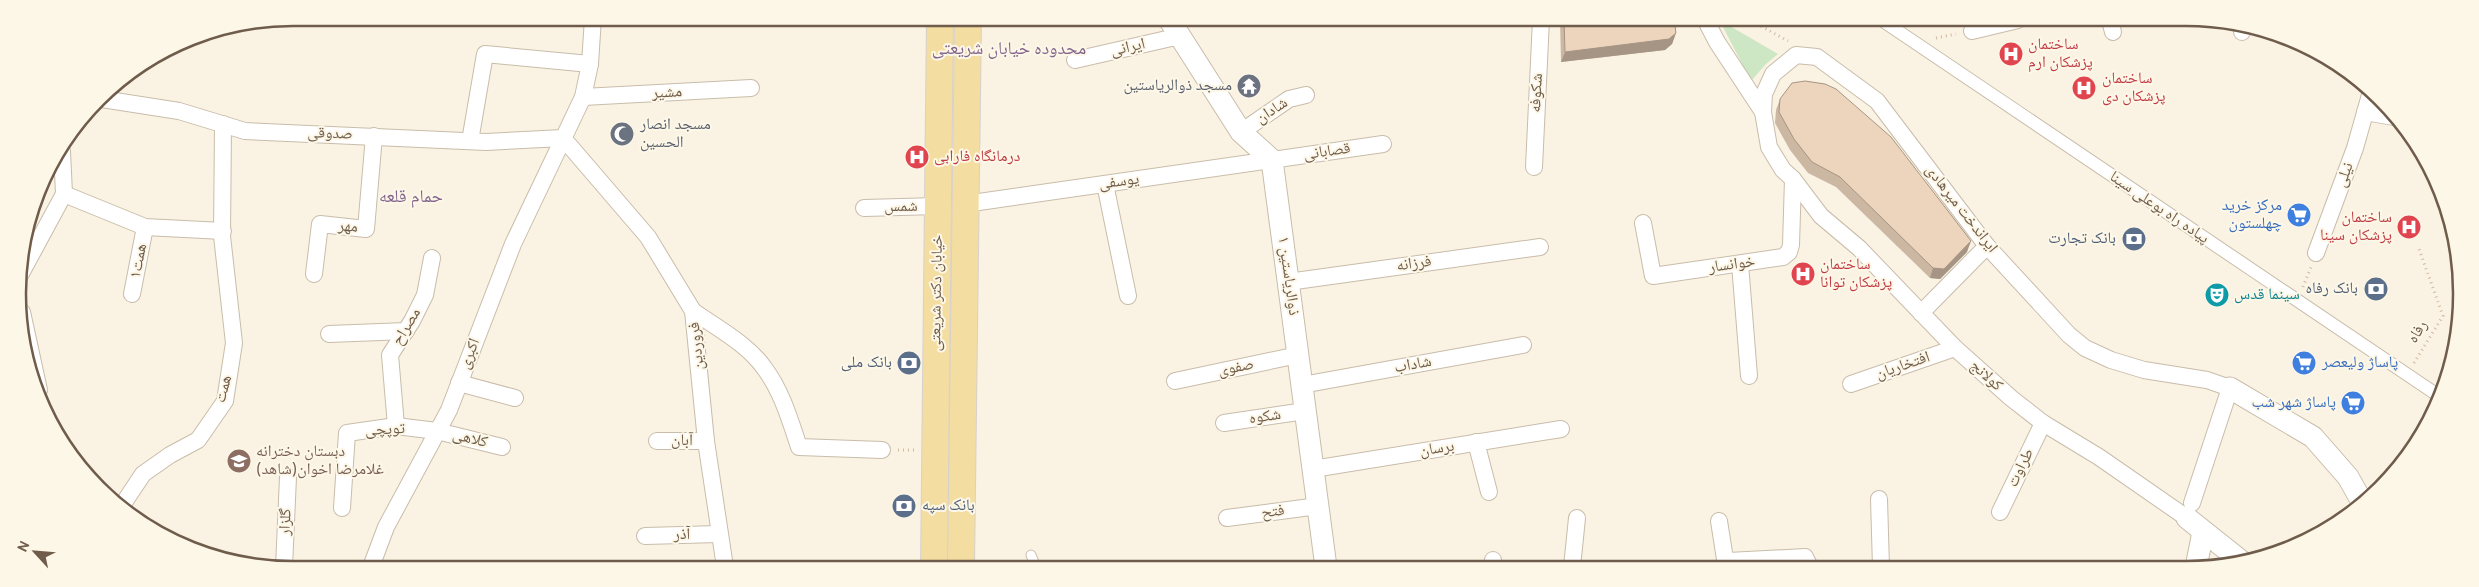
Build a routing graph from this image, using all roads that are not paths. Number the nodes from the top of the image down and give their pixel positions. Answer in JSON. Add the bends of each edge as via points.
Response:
{"nodes":[{"id":1,"x":592,"y":26,"type":"edge"},
{"id":2,"x":940,"y":26,"type":"edge"},
{"id":3,"x":968,"y":26,"type":"edge"},
{"id":4,"x":1540,"y":26,"type":"edge"},
{"id":5,"x":1709,"y":26,"type":"edge"},
{"id":6,"x":1889,"y":26,"type":"edge"},
{"id":7,"x":1993,"y":26,"type":"edge"},
{"id":8,"x":1175,"y":27,"type":"edge"},
{"id":9,"x":1972,"y":31,"type":"road end"},
{"id":10,"x":1075,"y":60,"type":"dead end"},
{"id":11,"x":590,"y":64,"type":"junction"},
{"id":12,"x":751,"y":88,"type":"dead end"},
{"id":13,"x":1306,"y":95,"type":"dead end"},
{"id":14,"x":583,"y":97,"type":"junction"},
{"id":15,"x":110,"y":100,"type":"edge"},
{"id":16,"x":2369,"y":100,"type":"edge"},
{"id":17,"x":1763,"y":112,"type":"junction"},
{"id":18,"x":2366,"y":112,"type":"junction"},
{"id":19,"x":2384,"y":114,"type":"edge"},
{"id":20,"x":223,"y":124,"type":"junction"},
{"id":21,"x":1241,"y":132,"type":"junction"},
{"id":22,"x":374,"y":136,"type":"junction"},
{"id":23,"x":563,"y":138,"type":"junction"},
{"id":24,"x":470,"y":142,"type":"junction"},
{"id":25,"x":1383,"y":144,"type":"dead end"},
{"id":26,"x":62,"y":159,"type":"edge"},
{"id":27,"x":1272,"y":160,"type":"junction"},
{"id":28,"x":1534,"y":167,"type":"dead end"},
{"id":29,"x":1793,"y":179,"type":"junction"},
{"id":30,"x":1105,"y":184,"type":"junction"},
{"id":31,"x":64,"y":194,"type":"junction"},
{"id":32,"x":965,"y":204,"type":"junction"},
{"id":33,"x":938,"y":206,"type":"junction"},
{"id":34,"x":864,"y":208,"type":"dead end"},
{"id":35,"x":1643,"y":223,"type":"dead end"},
{"id":36,"x":145,"y":227,"type":"junction"},
{"id":37,"x":222,"y":232,"type":"junction"},
{"id":38,"x":1987,"y":246,"type":"junction"},
{"id":39,"x":1540,"y":247,"type":"dead end"},
{"id":40,"x":2316,"y":253,"type":"road end"},
{"id":41,"x":432,"y":258,"type":"dead end"},
{"id":42,"x":29,"y":259,"type":"edge"},
{"id":43,"x":1740,"y":264,"type":"junction"},
{"id":44,"x":314,"y":274,"type":"dead end"},
{"id":45,"x":1288,"y":282,"type":"junction"},
{"id":46,"x":132,"y":294,"type":"dead end"},
{"id":47,"x":1128,"y":296,"type":"dead end"},
{"id":48,"x":693,"y":311,"type":"junction"},
{"id":49,"x":1921,"y":314,"type":"junction"},
{"id":50,"x":406,"y":331,"type":"junction"},
{"id":51,"x":329,"y":334,"type":"dead end"},
{"id":52,"x":1523,"y":345,"type":"dead end"},
{"id":53,"x":1955,"y":348,"type":"junction"},
{"id":54,"x":1298,"y":355,"type":"junction"},
{"id":55,"x":1749,"y":376,"type":"dead end"},
{"id":56,"x":1175,"y":381,"type":"dead end"},
{"id":57,"x":459,"y":383,"type":"junction"},
{"id":58,"x":1851,"y":384,"type":"dead end"},
{"id":59,"x":1302,"y":385,"type":"junction"},
{"id":60,"x":2230,"y":388,"type":"junction"},
{"id":61,"x":2434,"y":392,"type":"edge"},
{"id":62,"x":515,"y":398,"type":"dead end"},
{"id":63,"x":1305,"y":411,"type":"junction"},
{"id":64,"x":1224,"y":423,"type":"dead end"},
{"id":65,"x":2042,"y":423,"type":"junction"},
{"id":66,"x":396,"y":426,"type":"junction"},
{"id":67,"x":1561,"y":429,"type":"dead end"},
{"id":68,"x":437,"y":431,"type":"junction"},
{"id":69,"x":657,"y":441,"type":"dead end"},
{"id":70,"x":706,"y":441,"type":"junction"},
{"id":71,"x":1476,"y":442,"type":"junction"},
{"id":72,"x":502,"y":447,"type":"dead end"},
{"id":73,"x":882,"y":450,"type":"road end"},
{"id":74,"x":1313,"y":469,"type":"junction"},
{"id":75,"x":288,"y":477,"type":"dead end"},
{"id":76,"x":1489,"y":492,"type":"dead end"},
{"id":77,"x":2359,"y":497,"type":"edge"},
{"id":78,"x":1879,"y":499,"type":"dead end"},
{"id":79,"x":125,"y":501,"type":"edge"},
{"id":80,"x":1318,"y":506,"type":"junction"},
{"id":81,"x":342,"y":508,"type":"dead end"},
{"id":82,"x":2000,"y":512,"type":"dead end"},
{"id":83,"x":1227,"y":518,"type":"dead end"},
{"id":84,"x":1577,"y":518,"type":"dead end"},
{"id":85,"x":2194,"y":518,"type":"junction"},
{"id":86,"x":1719,"y":520,"type":"dead end"},
{"id":87,"x":720,"y":534,"type":"junction"},
{"id":88,"x":645,"y":536,"type":"dead end"},
{"id":89,"x":1031,"y":555,"type":"dead end"},
{"id":90,"x":2236,"y":556,"type":"edge"},
{"id":91,"x":284,"y":560,"type":"edge"},
{"id":92,"x":2196,"y":560,"type":"edge"},
{"id":93,"x":373,"y":561,"type":"edge"},
{"id":94,"x":724,"y":561,"type":"edge"},
{"id":95,"x":934,"y":561,"type":"edge"},
{"id":96,"x":961,"y":561,"type":"edge"},
{"id":97,"x":1034,"y":561,"type":"edge"},
{"id":98,"x":1325,"y":561,"type":"edge"},
{"id":99,"x":1573,"y":561,"type":"edge"},
{"id":100,"x":1728,"y":561,"type":"edge"},
{"id":101,"x":1728,"y":561,"type":"edge"},
{"id":102,"x":1808,"y":561,"type":"edge"},
{"id":103,"x":1882,"y":561,"type":"edge"}],
"edges":[{"from":1,"to":11,"type":"street","name":"اکبری"},
{"from":2,"to":33,"type":"main road","name":"خیابان دکتر شریعتی"},
{"from":3,"to":32,"type":"main road","name":"خیابان دکتر شریعتی"},
{"from":4,"to":28,"type":"street","name":"شکوفه"},
{"from":5,"to":17,"type":"street"},
{"from":6,"to":61,"type":"street","name":"پیاده راه بوعلی سینا"},
{"from":7,"to":9,"type":"street"},
{"from":8,"to":10,"type":"street","name":"ایرانی"},
{"from":8,"to":21,"type":"street"},
{"from":11,"to":14,"type":"street","name":"اکبری"},
{"from":11,"to":24,"type":"street","via":[[485,54]]},
{"from":12,"to":14,"type":"street","name":"مشیر"},
{"from":13,"to":21,"type":"street","name":"شادان","via":[[1289,99]]},
{"from":14,"to":23,"type":"street","name":"اکبری"},
{"from":15,"to":20,"type":"street","name":"صدوقی","via":[[179,111]]},
{"from":16,"to":18,"type":"street","name":"نیلی"},
{"from":17,"to":29,"type":"street","name":"کولانج","via":[[1769,147]]},
{"from":17,"to":38,"type":"street","name":"ایراندخت میرهادی","via":[[1764,94],[1773,74],[1796,56],[1817,57],[1877,101]]},
{"from":18,"to":19,"type":"street"},
{"from":18,"to":40,"type":"street","name":"نیلی"},
{"from":20,"to":22,"type":"street","name":"صدوقی","via":[[245,131]]},
{"from":20,"to":37,"type":"street","name":"همت"},
{"from":21,"to":27,"type":"street"},
{"from":22,"to":24,"type":"street","name":"صدوقی"},
{"from":22,"to":44,"type":"street","name":"مهر","via":[[366,229],[320,224]]},
{"from":23,"to":24,"type":"street","name":"صدوقی"},
{"from":23,"to":48,"type":"street","name":"فروردین","via":[[648,237]]},
{"from":23,"to":57,"type":"street","name":"اکبری","via":[[513,244]]},
{"from":25,"to":27,"type":"street","name":"قصابانی"},
{"from":26,"to":31,"type":"street"},
{"from":27,"to":30,"type":"street","name":"یوسفی"},
{"from":27,"to":45,"type":"street","name":"ذوالریاستین ۱"},
{"from":29,"to":43,"type":"street","name":"خوانسار","via":[[1789,252],[1772,260]]},
{"from":29,"to":49,"type":"street","name":"کولانج","via":[[1822,216],[1888,277]]},
{"from":30,"to":32,"type":"street","name":"یوسفی"},
{"from":30,"to":47,"type":"street"},
{"from":31,"to":36,"type":"street"},
{"from":31,"to":42,"type":"street"},
{"from":32,"to":96,"type":"main road","name":"خیابان دکتر شریعتی"},
{"from":33,"to":34,"type":"street","name":"شمس"},
{"from":33,"to":95,"type":"main road","name":"خیابان دکتر شریعتی"},
{"from":35,"to":43,"type":"street","name":"خوانسار","via":[[1653,276]]},
{"from":36,"to":37,"type":"street"},
{"from":36,"to":46,"type":"street","name":"همت۱"},
{"from":37,"to":79,"type":"street","name":"همت","via":[[234,343],[225,401],[198,440],[143,474]]},
{"from":38,"to":49,"type":"street"},
{"from":38,"to":60,"type":"street","name":"ایراندخت میرهادی","via":[[2069,335],[2085,348],[2144,370],[2207,380]]},
{"from":39,"to":45,"type":"street","name":"فرزانه"},
{"from":41,"to":50,"type":"street","name":"مصراح","via":[[425,296]]},
{"from":43,"to":55,"type":"street"},
{"from":45,"to":54,"type":"street","name":"ذوالریاستین ۱"},
{"from":48,"to":70,"type":"street","name":"فروردین"},
{"from":48,"to":73,"type":"street","via":[[739,343],[765,368],[784,402],[799,447]]},
{"from":49,"to":53,"type":"street","name":"کولانج"},
{"from":50,"to":51,"type":"street"},
{"from":50,"to":66,"type":"street","name":"مصراح","via":[[390,355]]},
{"from":52,"to":59,"type":"street","name":"شاداب"},
{"from":53,"to":58,"type":"street","name":"افتخاریان"},
{"from":53,"to":65,"type":"street","name":"کولانج"},
{"from":54,"to":56,"type":"street","name":"صفوی"},
{"from":54,"to":59,"type":"street","name":"ذوالریاستین ۱"},
{"from":57,"to":62,"type":"street"},
{"from":57,"to":68,"type":"street","name":"اکبری"},
{"from":59,"to":63,"type":"street","name":"ذوالریاستین ۱"},
{"from":60,"to":77,"type":"street","via":[[2313,437],[2348,477]]},
{"from":60,"to":85,"type":"street"},
{"from":63,"to":64,"type":"street","name":"شکوه"},
{"from":63,"to":74,"type":"street","name":"ذوالریاستین ۱"},
{"from":65,"to":82,"type":"street","name":"طراوت"},
{"from":65,"to":85,"type":"street","name":"کولانج"},
{"from":66,"to":68,"type":"street","name":"توپچی"},
{"from":66,"to":81,"type":"street","name":"توپچی","via":[[347,433]]},
{"from":67,"to":71,"type":"street","name":"برسان"},
{"from":68,"to":72,"type":"street","name":"کلاهی"},
{"from":68,"to":93,"type":"street","name":"اکبری","via":[[386,527]]},
{"from":69,"to":70,"type":"street","name":"آبان"},
{"from":70,"to":87,"type":"street","name":"فروردین"},
{"from":71,"to":74,"type":"street","name":"برسان"},
{"from":71,"to":76,"type":"street"},
{"from":74,"to":80,"type":"street","name":"ذوالریاستین ۱"},
{"from":75,"to":91,"type":"street","name":"گلزار"},
{"from":78,"to":103,"type":"street"},
{"from":80,"to":83,"type":"street","name":"فتح"},
{"from":80,"to":98,"type":"street","name":"ذوالریاستین ۱"},
{"from":84,"to":99,"type":"street"},
{"from":85,"to":90,"type":"street","name":"کولانج"},
{"from":85,"to":92,"type":"street"},
{"from":86,"to":100,"type":"street","via":[[1724,559]]},
{"from":87,"to":88,"type":"street","name":"آذر"},
{"from":87,"to":94,"type":"street","name":"فروردین"},
{"from":89,"to":97,"type":"lane"},
{"from":101,"to":102,"type":"street","via":[[1806,557]]}]}
